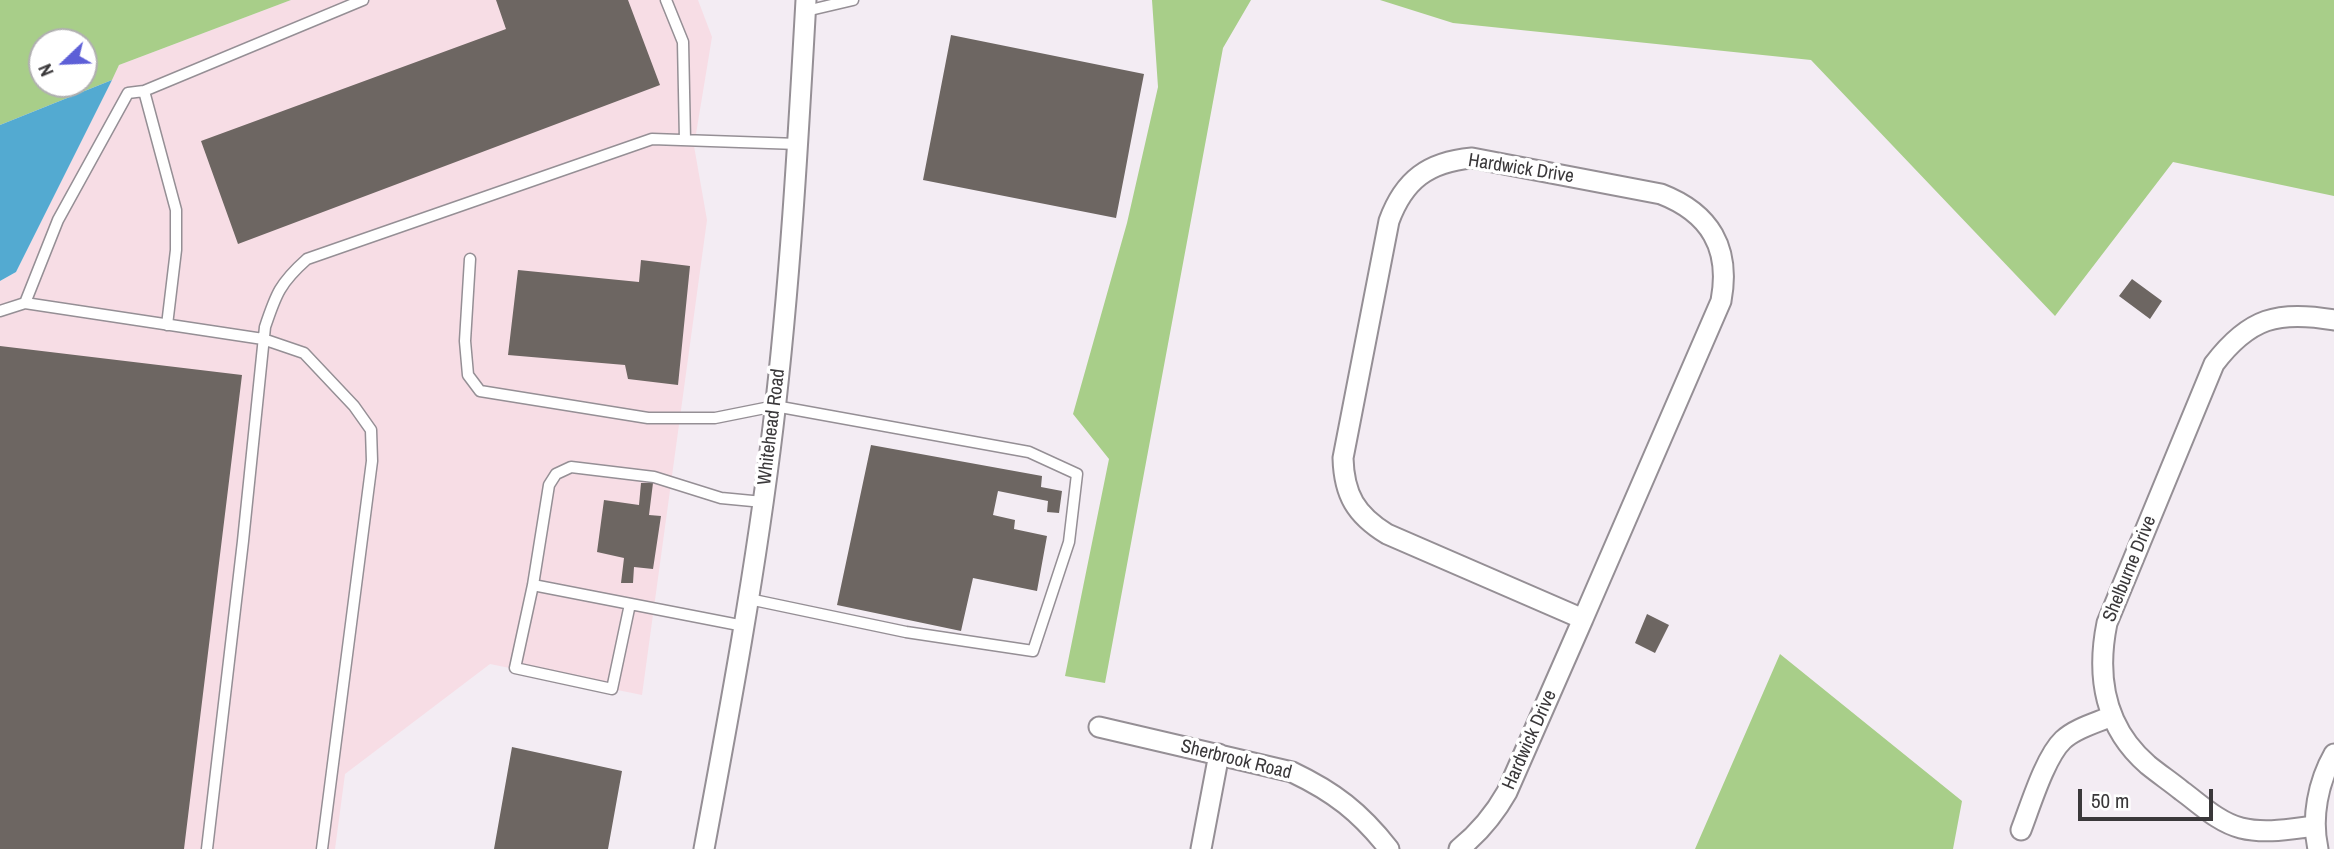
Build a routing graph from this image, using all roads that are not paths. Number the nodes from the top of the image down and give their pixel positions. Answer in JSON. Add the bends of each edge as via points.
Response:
{"nodes":[{"id":1,"x":363,"y":0,"type":"edge"},
{"id":2,"x":666,"y":0,"type":"edge"},
{"id":3,"x":853,"y":0,"type":"edge"},
{"id":4,"x":806,"y":6,"type":"edge"},
{"id":5,"x":144,"y":90,"type":"junction"},
{"id":6,"x":685,"y":140,"type":"junction"},
{"id":7,"x":798,"y":144,"type":"junction"},
{"id":8,"x":470,"y":259,"type":"dead end"},
{"id":9,"x":25,"y":303,"type":"junction"},
{"id":10,"x":0,"y":311,"type":"edge"},
{"id":11,"x":2334,"y":320,"type":"edge"},
{"id":12,"x":167,"y":325,"type":"junction"},
{"id":13,"x":264,"y":339,"type":"junction"},
{"id":14,"x":775,"y":406,"type":"junction"},
{"id":15,"x":763,"y":502,"type":"junction"},
{"id":16,"x":533,"y":585,"type":"junction"},
{"id":17,"x":749,"y":599,"type":"junction"},
{"id":18,"x":630,"y":604,"type":"junction"},
{"id":19,"x":1583,"y":619,"type":"junction"},
{"id":20,"x":744,"y":626,"type":"junction"},
{"id":21,"x":2112,"y":716,"type":"junction"},
{"id":22,"x":1099,"y":727,"type":"dead end"},
{"id":23,"x":1219,"y":754,"type":"junction"},
{"id":24,"x":2334,"y":754,"type":"edge"},
{"id":25,"x":2315,"y":826,"type":"junction"},
{"id":26,"x":2021,"y":830,"type":"dead end"},
{"id":27,"x":207,"y":849,"type":"edge"},
{"id":28,"x":322,"y":849,"type":"edge"},
{"id":29,"x":704,"y":849,"type":"edge"},
{"id":30,"x":1200,"y":849,"type":"edge"},
{"id":31,"x":1390,"y":849,"type":"edge"},
{"id":32,"x":1459,"y":849,"type":"edge"},
{"id":33,"x":2318,"y":849,"type":"edge"}],
"edges":[{"from":1,"to":5,"type":"lane"},
{"from":2,"to":6,"type":"lane","via":[[683,42]]},
{"from":3,"to":4,"type":"lane"},
{"from":4,"to":7,"type":"street","name":"Whitehead Road"},
{"from":5,"to":9,"type":"lane","via":[[128,93],[58,220]]},
{"from":5,"to":12,"type":"lane","via":[[176,210]]},
{"from":6,"to":7,"type":"lane"},
{"from":6,"to":13,"type":"lane","via":[[652,139],[307,259],[286,277]]},
{"from":7,"to":14,"type":"street","name":"Whitehead Road"},
{"from":8,"to":14,"type":"lane","via":[[465,341],[468,375],[480,391],[649,418],[715,418]]},
{"from":9,"to":10,"type":"lane"},
{"from":9,"to":12,"type":"lane"},
{"from":11,"to":21,"type":"street","name":"Shelburne Drive","via":[[2306,315],[2262,322],[2228,345],[2214,364],[2107,623],[2101,667]]},
{"from":12,"to":13,"type":"lane"},
{"from":13,"to":27,"type":"lane"},
{"from":13,"to":28,"type":"lane","via":[[304,353],[371,430],[372,461]]},
{"from":14,"to":15,"type":"street","name":"Whitehead Road"},
{"from":14,"to":17,"type":"lane","via":[[1029,452],[1077,474],[1069,542],[1032,651],[906,632]]},
{"from":15,"to":16,"type":"lane","via":[[721,498],[654,477],[571,467],[556,474],[549,485]]},
{"from":15,"to":17,"type":"street","name":"Whitehead Road"},
{"from":16,"to":18,"type":"lane"},
{"from":16,"to":18,"type":"lane","via":[[515,668],[612,689]]},
{"from":17,"to":20,"type":"street","name":"Whitehead Road"},
{"from":18,"to":20,"type":"lane"},
{"from":19,"to":19,"type":"street","name":"Hardwick Drive","via":[[1721,301],[1725,284],[1719,246],[1697,214],[1661,194],[1472,158],[1452,160],[1417,177],[1395,204],[1389,221],[1343,458],[1349,493],[1357,510],[1387,534]]},
{"from":19,"to":32,"type":"street","name":"Hardwick Drive","via":[[1507,792],[1478,834]]},
{"from":20,"to":29,"type":"street","name":"Whitehead Road"},
{"from":21,"to":25,"type":"street","name":"Shelburne Drive","via":[[2148,765],[2218,818],[2258,831]]},
{"from":21,"to":26,"type":"street","via":[[2063,740],[2053,753]]},
{"from":22,"to":23,"type":"street","name":"Sherbrook Road"},
{"from":23,"to":30,"type":"street"},
{"from":23,"to":31,"type":"street","name":"Sherbrook Road","via":[[1292,772],[1321,786],[1347,803]]},
{"from":24,"to":25,"type":"street","via":[[2322,779]]},
{"from":25,"to":33,"type":"street"}]}
